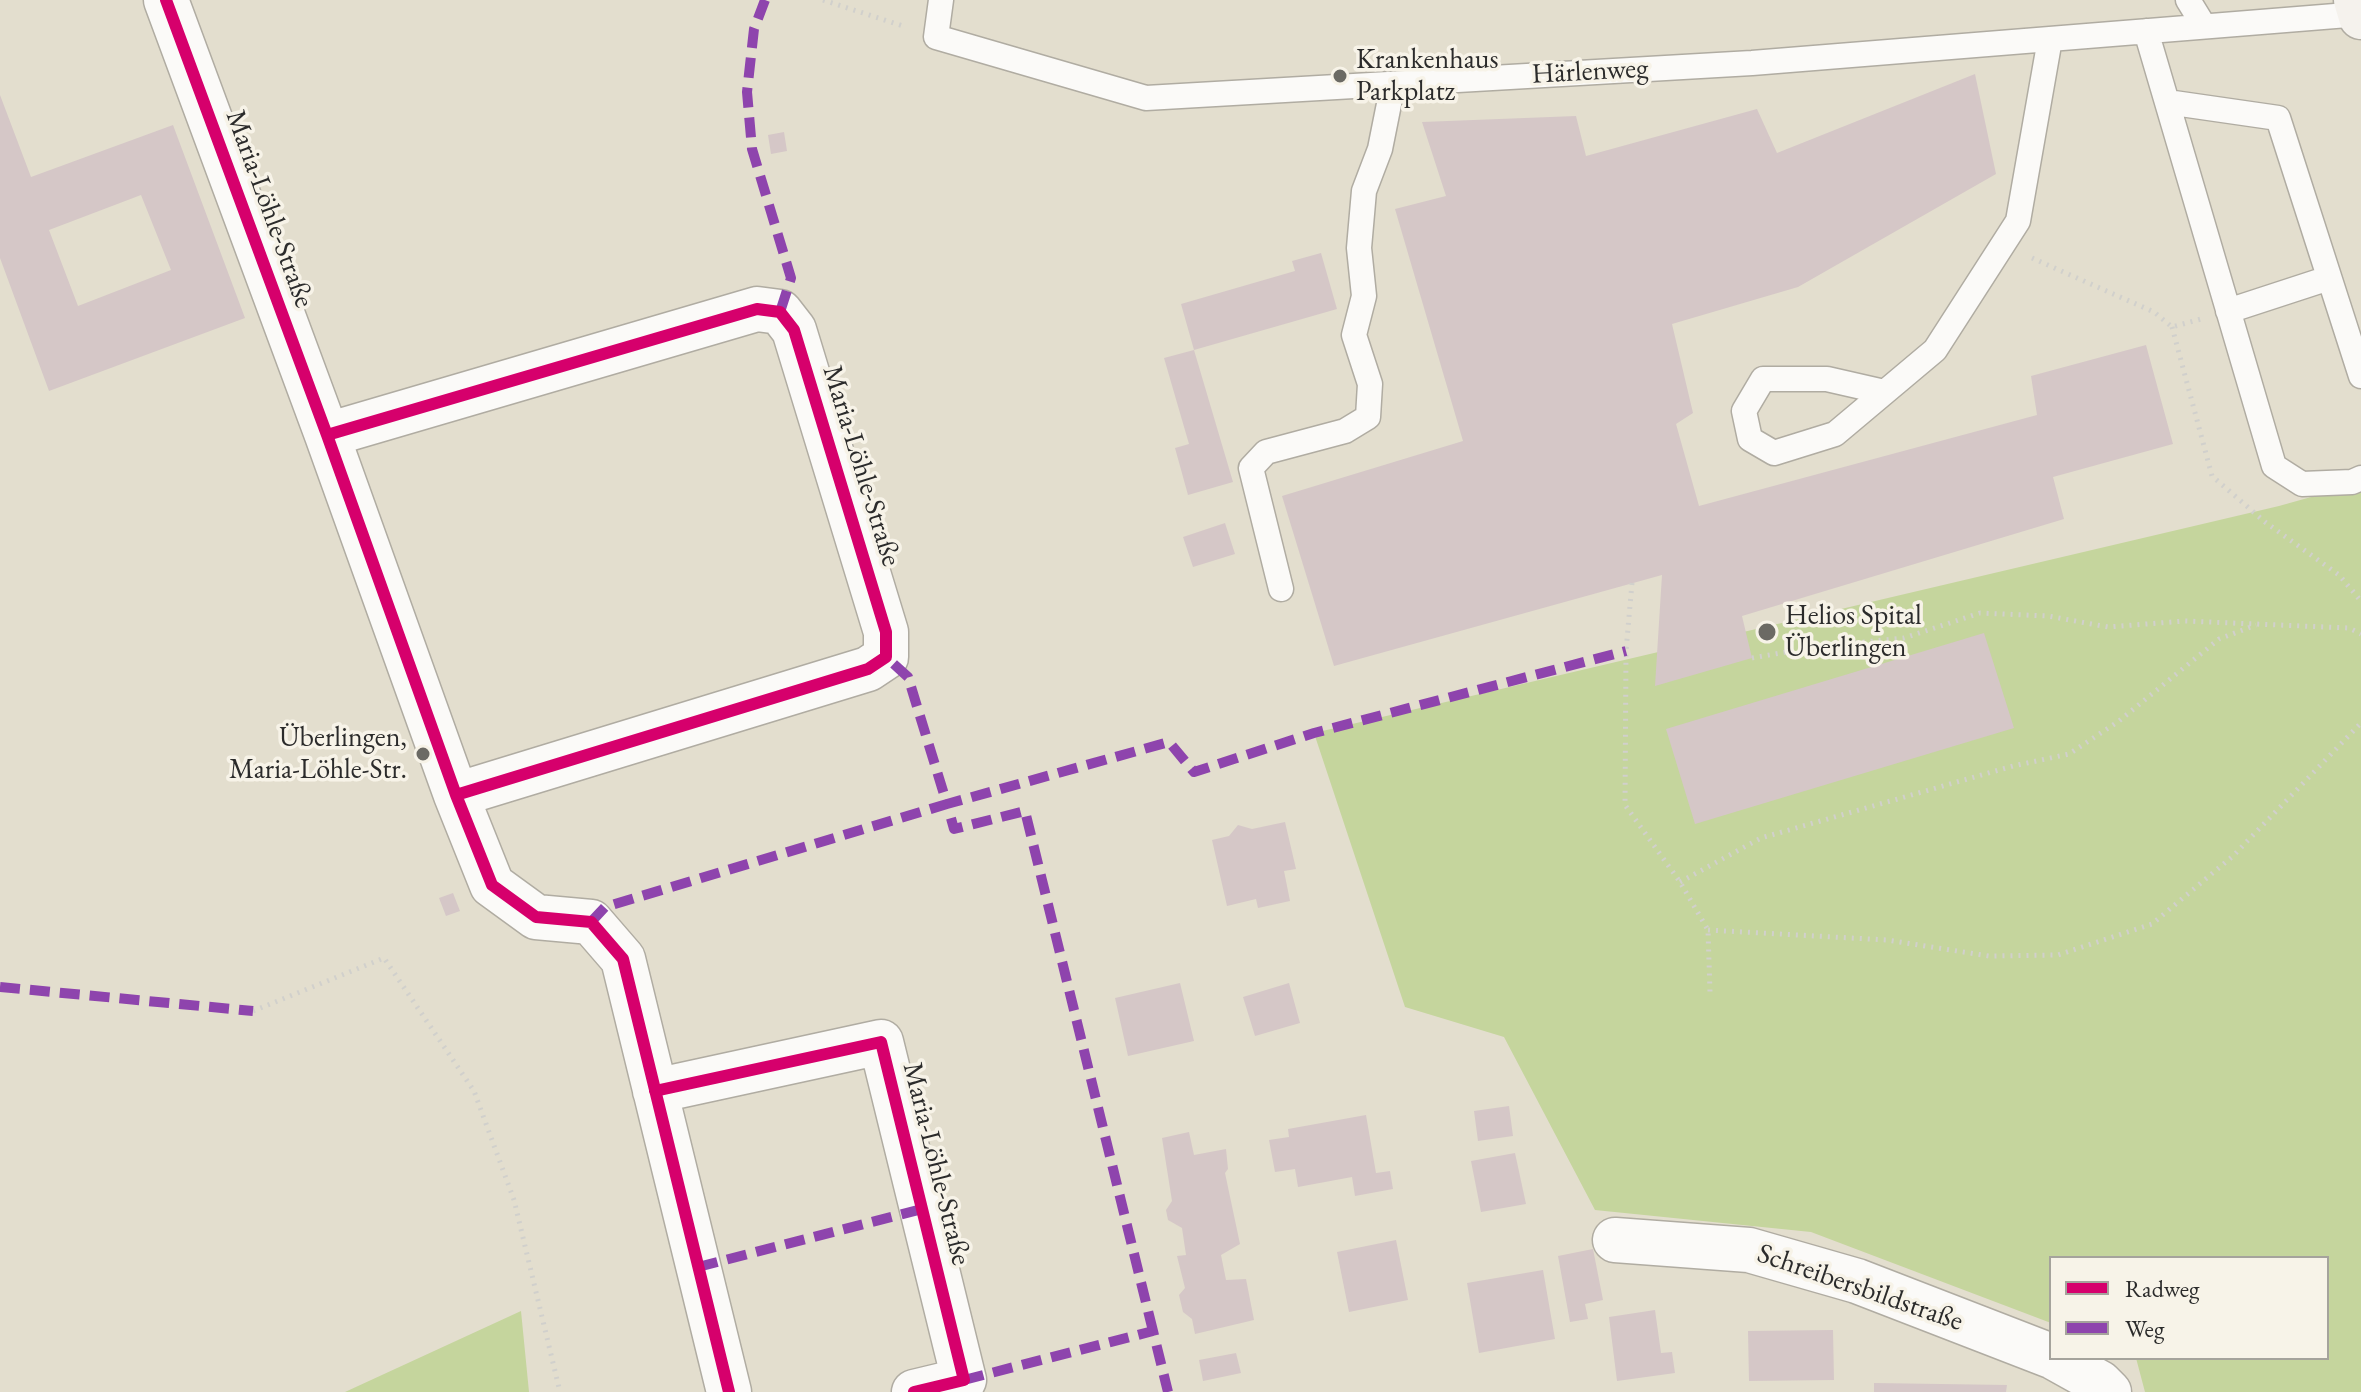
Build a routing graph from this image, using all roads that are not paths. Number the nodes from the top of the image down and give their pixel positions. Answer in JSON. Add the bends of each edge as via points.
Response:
{"nodes":[{"id":1,"x":166,"y":0,"type":"edge"},
{"id":2,"x":941,"y":0,"type":"edge"},
{"id":3,"x":2188,"y":0,"type":"edge"},
{"id":4,"x":2356,"y":0,"type":"edge"},
{"id":5,"x":2361,"y":15,"type":"edge"},
{"id":6,"x":2204,"y":26,"type":"junction"},
{"id":7,"x":2146,"y":31,"type":"junction"},
{"id":8,"x":2050,"y":39,"type":"junction"},
{"id":9,"x":1393,"y":84,"type":"junction"},
{"id":10,"x":2167,"y":102,"type":"junction"},
{"id":11,"x":2329,"y":278,"type":"junction"},
{"id":12,"x":2228,"y":311,"type":"junction"},
{"id":13,"x":2361,"y":376,"type":"edge"},
{"id":14,"x":1884,"y":392,"type":"junction"},
{"id":15,"x":327,"y":435,"type":"junction"},
{"id":16,"x":2361,"y":478,"type":"edge"},
{"id":17,"x":1281,"y":589,"type":"dead end"},
{"id":18,"x":456,"y":795,"type":"junction"},
{"id":19,"x":655,"y":1091,"type":"junction"},
{"id":20,"x":1615,"y":1240,"type":"dead end"},
{"id":21,"x":2049,"y":1355,"type":"edge"},
{"id":22,"x":2058,"y":1360,"type":"edge"},
{"id":23,"x":729,"y":1392,"type":"edge"},
{"id":24,"x":914,"y":1392,"type":"edge"},
{"id":25,"x":2109,"y":1392,"type":"edge"}],
"edges":[{"from":1,"to":15,"type":"street","name":"Maria-Löhle-Straße"},
{"from":2,"to":9,"type":"lane","name":"Härlenweg","via":[[936,37],[1146,98]]},
{"from":3,"to":6,"type":"lane"},
{"from":4,"to":5,"type":"street"},
{"from":5,"to":6,"type":"lane","name":"Härlenweg"},
{"from":6,"to":7,"type":"lane","name":"Härlenweg"},
{"from":7,"to":8,"type":"lane","name":"Härlenweg"},
{"from":7,"to":10,"type":"lane"},
{"from":8,"to":9,"type":"lane","name":"Härlenweg"},
{"from":8,"to":14,"type":"lane","via":[[2018,221],[1935,350]]},
{"from":9,"to":17,"type":"lane","via":[[1380,149],[1364,191],[1359,248],[1364,296],[1354,335],[1370,384],[1368,417],[1345,431],[1266,452],[1251,468]]},
{"from":10,"to":11,"type":"lane","via":[[2278,118]]},
{"from":10,"to":12,"type":"lane"},
{"from":11,"to":12,"type":"lane"},
{"from":11,"to":13,"type":"lane"},
{"from":12,"to":16,"type":"lane","via":[[2274,466],[2302,484]]},
{"from":14,"to":14,"type":"lane","via":[[1835,434],[1774,453],[1750,439],[1744,411],[1763,379],[1827,379]]},
{"from":15,"to":18,"type":"street","name":"Maria-Löhle-Straße"},
{"from":15,"to":18,"type":"street","name":"Maria-Löhle-Straße","via":[[757,309],[780,312],[794,330],[886,632],[886,657],[868,669]]},
{"from":18,"to":19,"type":"street","name":"Maria-Löhle-Straße","via":[[492,885],[536,917],[591,922],[623,959]]},
{"from":19,"to":23,"type":"street","name":"Maria-Löhle-Straße"},
{"from":19,"to":24,"type":"street","name":"Maria-Löhle-Straße","via":[[881,1042],[964,1380]]},
{"from":20,"to":21,"type":"street","name":"Schreibersbildstraße","via":[[1749,1250],[1857,1281]]},
{"from":22,"to":25,"type":"street","name":"Schreibersbildstraße"}]}
